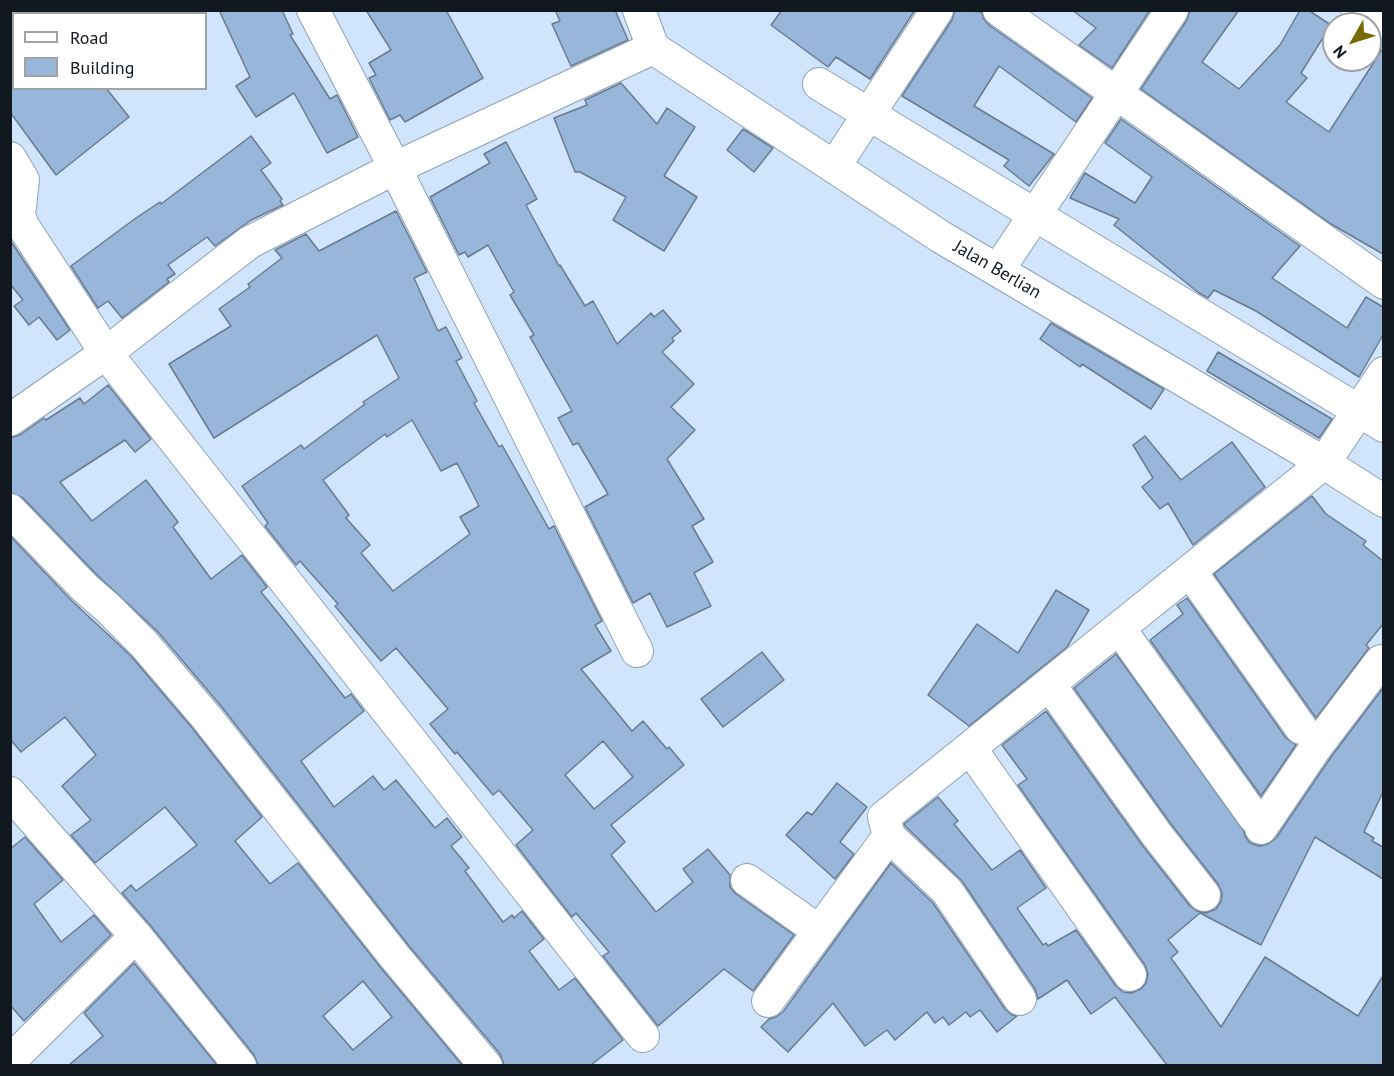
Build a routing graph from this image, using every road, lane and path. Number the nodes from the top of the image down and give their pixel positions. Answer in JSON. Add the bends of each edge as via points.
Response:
{"nodes":[{"id":1,"x":313,"y":10,"type":"edge"},
{"id":2,"x":639,"y":10,"type":"edge"},
{"id":3,"x":937,"y":10,"type":"edge"},
{"id":4,"x":999,"y":10,"type":"edge"},
{"id":5,"x":1172,"y":10,"type":"edge"},
{"id":6,"x":1357,"y":10,"type":"edge"},
{"id":7,"x":1383,"y":30,"type":"edge"},
{"id":8,"x":653,"y":48,"type":"junction"},
{"id":9,"x":819,"y":84,"type":"dead end"},
{"id":10,"x":1115,"y":93,"type":"junction"},
{"id":11,"x":869,"y":114,"type":"junction"},
{"id":12,"x":10,"y":158,"type":"edge"},
{"id":13,"x":834,"y":167,"type":"junction"},
{"id":14,"x":395,"y":168,"type":"junction"},
{"id":15,"x":1035,"y":214,"type":"junction"},
{"id":16,"x":998,"y":270,"type":"junction"},
{"id":17,"x":1383,"y":283,"type":"edge"},
{"id":18,"x":106,"y":353,"type":"junction"},
{"id":19,"x":1383,"y":373,"type":"edge"},
{"id":20,"x":1371,"y":419,"type":"edge"},
{"id":21,"x":10,"y":420,"type":"edge"},
{"id":22,"x":1324,"y":463,"type":"junction"},
{"id":23,"x":1383,"y":501,"type":"edge"},
{"id":24,"x":10,"y":510,"type":"edge"},
{"id":25,"x":1190,"y":571,"type":"junction"},
{"id":26,"x":1119,"y":628,"type":"junction"},
{"id":27,"x":637,"y":651,"type":"dead end"},
{"id":28,"x":1383,"y":660,"type":"edge"},
{"id":29,"x":1049,"y":684,"type":"junction"},
{"id":30,"x":1301,"y":729,"type":"dead end"},
{"id":31,"x":970,"y":748,"type":"junction"},
{"id":32,"x":14,"y":804,"type":"edge"},
{"id":33,"x":889,"y":836,"type":"junction"},
{"id":34,"x":747,"y":880,"type":"dead end"},
{"id":35,"x":1204,"y":895,"type":"dead end"},
{"id":36,"x":819,"y":931,"type":"junction"},
{"id":37,"x":136,"y":936,"type":"junction"},
{"id":38,"x":1130,"y":975,"type":"dead end"},
{"id":39,"x":1020,"y":999,"type":"dead end"},
{"id":40,"x":768,"y":1001,"type":"dead end"},
{"id":41,"x":643,"y":1036,"type":"dead end"},
{"id":42,"x":10,"y":1061,"type":"edge"},
{"id":43,"x":240,"y":1065,"type":"edge"},
{"id":44,"x":486,"y":1065,"type":"edge"}],
"edges":[{"from":1,"to":14,"type":"street"},
{"from":2,"to":8,"type":"street"},
{"from":3,"to":11,"type":"street"},
{"from":4,"to":10,"type":"street"},
{"from":5,"to":10,"type":"street"},
{"from":6,"to":7,"type":"street"},
{"from":8,"to":13,"type":"street","name":"Jalan Berlian"},
{"from":8,"to":14,"type":"street"},
{"from":9,"to":11,"type":"street"},
{"from":10,"to":15,"type":"street"},
{"from":10,"to":17,"type":"street"},
{"from":11,"to":13,"type":"street"},
{"from":11,"to":15,"type":"street"},
{"from":12,"to":18,"type":"street","via":[[23,180],[19,215],[23,226]]},
{"from":13,"to":16,"type":"street","name":"Jalan Berlian"},
{"from":14,"to":18,"type":"street","via":[[250,242]]},
{"from":14,"to":27,"type":"street"},
{"from":15,"to":16,"type":"street"},
{"from":15,"to":20,"type":"street"},
{"from":16,"to":22,"type":"street","name":"Jalan Berlian"},
{"from":18,"to":21,"type":"street"},
{"from":18,"to":41,"type":"street"},
{"from":19,"to":20,"type":"street"},
{"from":20,"to":22,"type":"street"},
{"from":22,"to":23,"type":"street","name":"Jalan Berlian"},
{"from":22,"to":25,"type":"street"},
{"from":24,"to":44,"type":"street","via":[[144,644]]},
{"from":25,"to":26,"type":"street"},
{"from":25,"to":30,"type":"street"},
{"from":26,"to":28,"type":"street","via":[[1258,822]]},
{"from":26,"to":29,"type":"street"},
{"from":29,"to":31,"type":"street"},
{"from":29,"to":35,"type":"street"},
{"from":31,"to":33,"type":"street","via":[[884,817]]},
{"from":31,"to":38,"type":"street"},
{"from":32,"to":37,"type":"street"},
{"from":33,"to":36,"type":"street"},
{"from":33,"to":39,"type":"street","via":[[947,891]]},
{"from":34,"to":36,"type":"street"},
{"from":36,"to":40,"type":"street"},
{"from":37,"to":42,"type":"street"},
{"from":37,"to":43,"type":"street"}]}
